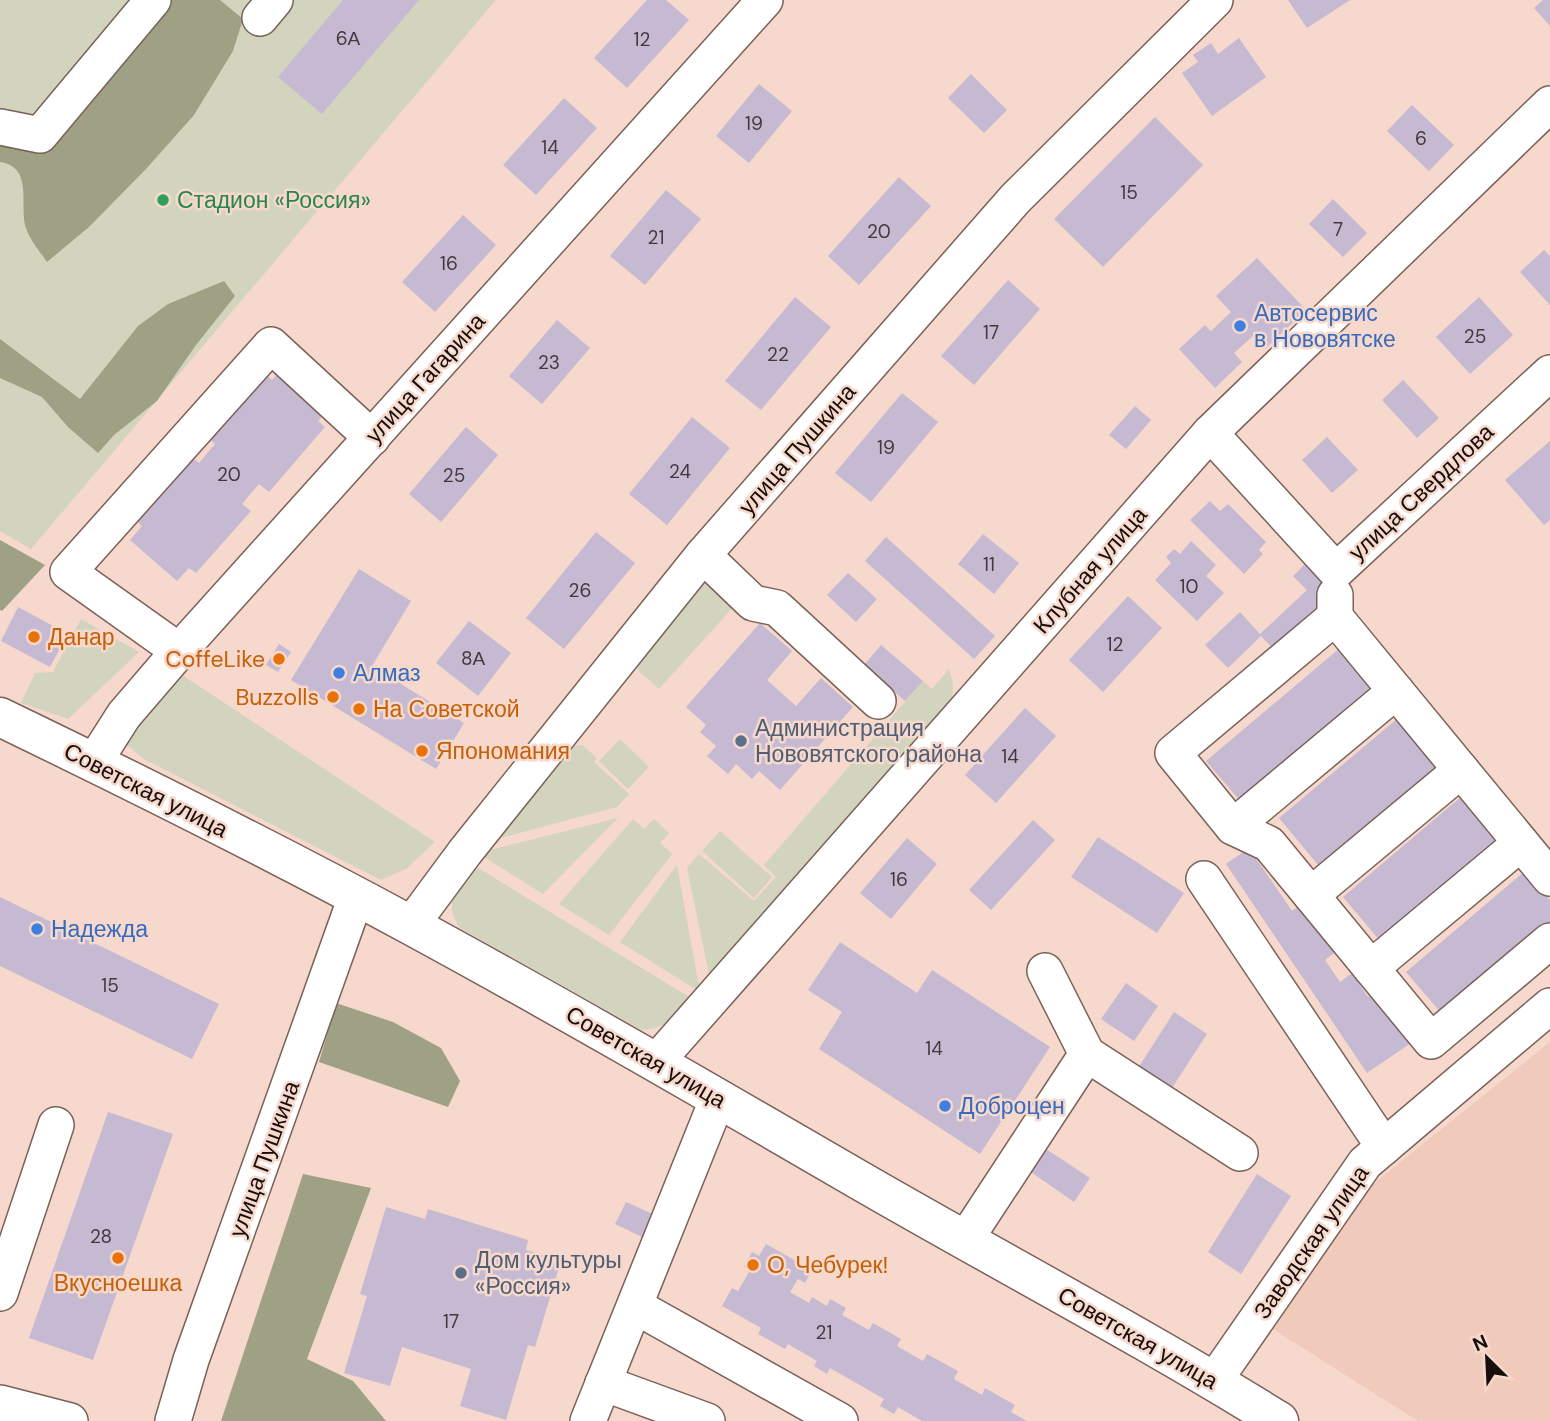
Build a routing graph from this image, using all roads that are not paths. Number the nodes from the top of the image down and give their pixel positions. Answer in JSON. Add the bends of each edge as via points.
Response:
{"nodes":[{"id":1,"x":153,"y":0,"type":"edge"},
{"id":2,"x":765,"y":0,"type":"edge"},
{"id":3,"x":1215,"y":0,"type":"edge"},
{"id":4,"x":1550,"y":104,"type":"edge"},
{"id":5,"x":0,"y":127,"type":"edge"},
{"id":6,"x":1550,"y":373,"type":"edge"},
{"id":7,"x":1210,"y":433,"type":"junction"},
{"id":8,"x":372,"y":438,"type":"junction"},
{"id":9,"x":703,"y":555,"type":"junction"},
{"id":10,"x":1336,"y":570,"type":"junction"},
{"id":11,"x":1335,"y":617,"type":"junction"},
{"id":12,"x":179,"y":652,"type":"junction"},
{"id":13,"x":1396,"y":691,"type":"junction"},
{"id":14,"x":878,"y":701,"type":"dead end"},
{"id":15,"x":0,"y":717,"type":"edge"},
{"id":16,"x":94,"y":762,"type":"junction"},
{"id":17,"x":1461,"y":770,"type":"junction"},
{"id":18,"x":1233,"y":827,"type":"junction"},
{"id":19,"x":1521,"y":843,"type":"junction"},
{"id":20,"x":1550,"y":878,"type":"edge"},
{"id":21,"x":1205,"y":879,"type":"dead end"},
{"id":22,"x":1311,"y":895,"type":"junction"},
{"id":23,"x":356,"y":897,"type":"junction"},
{"id":24,"x":411,"y":925,"type":"junction"},
{"id":25,"x":1550,"y":941,"type":"edge"},
{"id":26,"x":1371,"y":968,"type":"junction"},
{"id":27,"x":1045,"y":971,"type":"dead end"},
{"id":28,"x":1550,"y":1006,"type":"edge"},
{"id":29,"x":1431,"y":1041,"type":"junction"},
{"id":30,"x":1087,"y":1054,"type":"junction"},
{"id":31,"x":656,"y":1062,"type":"junction"},
{"id":32,"x":1463,"y":1080,"type":"junction"},
{"id":33,"x":718,"y":1098,"type":"junction"},
{"id":34,"x":56,"y":1125,"type":"dead end"},
{"id":35,"x":1384,"y":1147,"type":"junction"},
{"id":36,"x":1240,"y":1153,"type":"dead end"},
{"id":37,"x":965,"y":1240,"type":"junction"},
{"id":38,"x":0,"y":1293,"type":"edge"},
{"id":39,"x":635,"y":1306,"type":"junction"},
{"id":40,"x":1214,"y":1381,"type":"junction"},
{"id":41,"x":603,"y":1383,"type":"junction"},
{"id":42,"x":0,"y":1403,"type":"edge"},
{"id":43,"x":1256,"y":1415,"type":"edge"},
{"id":44,"x":70,"y":1421,"type":"edge"},
{"id":45,"x":173,"y":1421,"type":"edge"},
{"id":46,"x":588,"y":1421,"type":"edge"},
{"id":47,"x":707,"y":1421,"type":"edge"},
{"id":48,"x":840,"y":1421,"type":"edge"}],
"edges":[{"from":1,"to":5,"type":"street","via":[[40,135]]},
{"from":2,"to":8,"type":"street","name":"улица Гагарина"},
{"from":3,"to":9,"type":"street","name":"улица Пушкина","via":[[1015,199]]},
{"from":4,"to":7,"type":"street","name":"Клубная улица"},
{"from":6,"to":10,"type":"street","name":"улица Свердлова"},
{"from":7,"to":10,"type":"street","name":"улица Свердлова"},
{"from":7,"to":31,"type":"street","name":"Клубная улица"},
{"from":8,"to":12,"type":"street","name":"улица Гагарина"},
{"from":8,"to":12,"type":"street","via":[[271,345],[68,572]]},
{"from":9,"to":14,"type":"street","via":[[753,603],[777,608]]},
{"from":9,"to":24,"type":"street","name":"улица Пушкина"},
{"from":10,"to":11,"type":"street"},
{"from":11,"to":13,"type":"street"},
{"from":11,"to":18,"type":"street","via":[[1173,753]]},
{"from":12,"to":16,"type":"street","name":"улица Гагарина","via":[[124,715]]},
{"from":13,"to":17,"type":"street"},
{"from":13,"to":18,"type":"street"},
{"from":15,"to":16,"type":"main road","name":"Советская улица"},
{"from":16,"to":23,"type":"main road","name":"Советская улица"},
{"from":17,"to":19,"type":"street"},
{"from":17,"to":22,"type":"street"},
{"from":18,"to":22,"type":"street","via":[[1269,844]]},
{"from":19,"to":20,"type":"street"},
{"from":19,"to":26,"type":"street"},
{"from":21,"to":35,"type":"street"},
{"from":22,"to":26,"type":"street"},
{"from":23,"to":24,"type":"main road","name":"Советская улица"},
{"from":23,"to":45,"type":"street","name":"улица Пушкина"},
{"from":24,"to":31,"type":"main road","name":"Советская улица"},
{"from":25,"to":29,"type":"street"},
{"from":26,"to":29,"type":"street"},
{"from":27,"to":30,"type":"street"},
{"from":28,"to":32,"type":"street","name":"Заводская улица"},
{"from":29,"to":32,"type":"street"},
{"from":30,"to":36,"type":"street"},
{"from":30,"to":37,"type":"street"},
{"from":31,"to":33,"type":"main road","name":"Советская улица"},
{"from":32,"to":35,"type":"street","name":"Заводская улица"},
{"from":33,"to":37,"type":"main road","name":"Советская улица"},
{"from":33,"to":39,"type":"street"},
{"from":34,"to":38,"type":"street"},
{"from":35,"to":40,"type":"street","name":"Заводская улица","via":[[1365,1163]]},
{"from":37,"to":40,"type":"main road","name":"Советская улица"},
{"from":39,"to":41,"type":"street"},
{"from":39,"to":48,"type":"street"},
{"from":40,"to":43,"type":"main road","name":"Советская улица"},
{"from":41,"to":46,"type":"street"},
{"from":41,"to":47,"type":"street"},
{"from":42,"to":44,"type":"street"}]}
